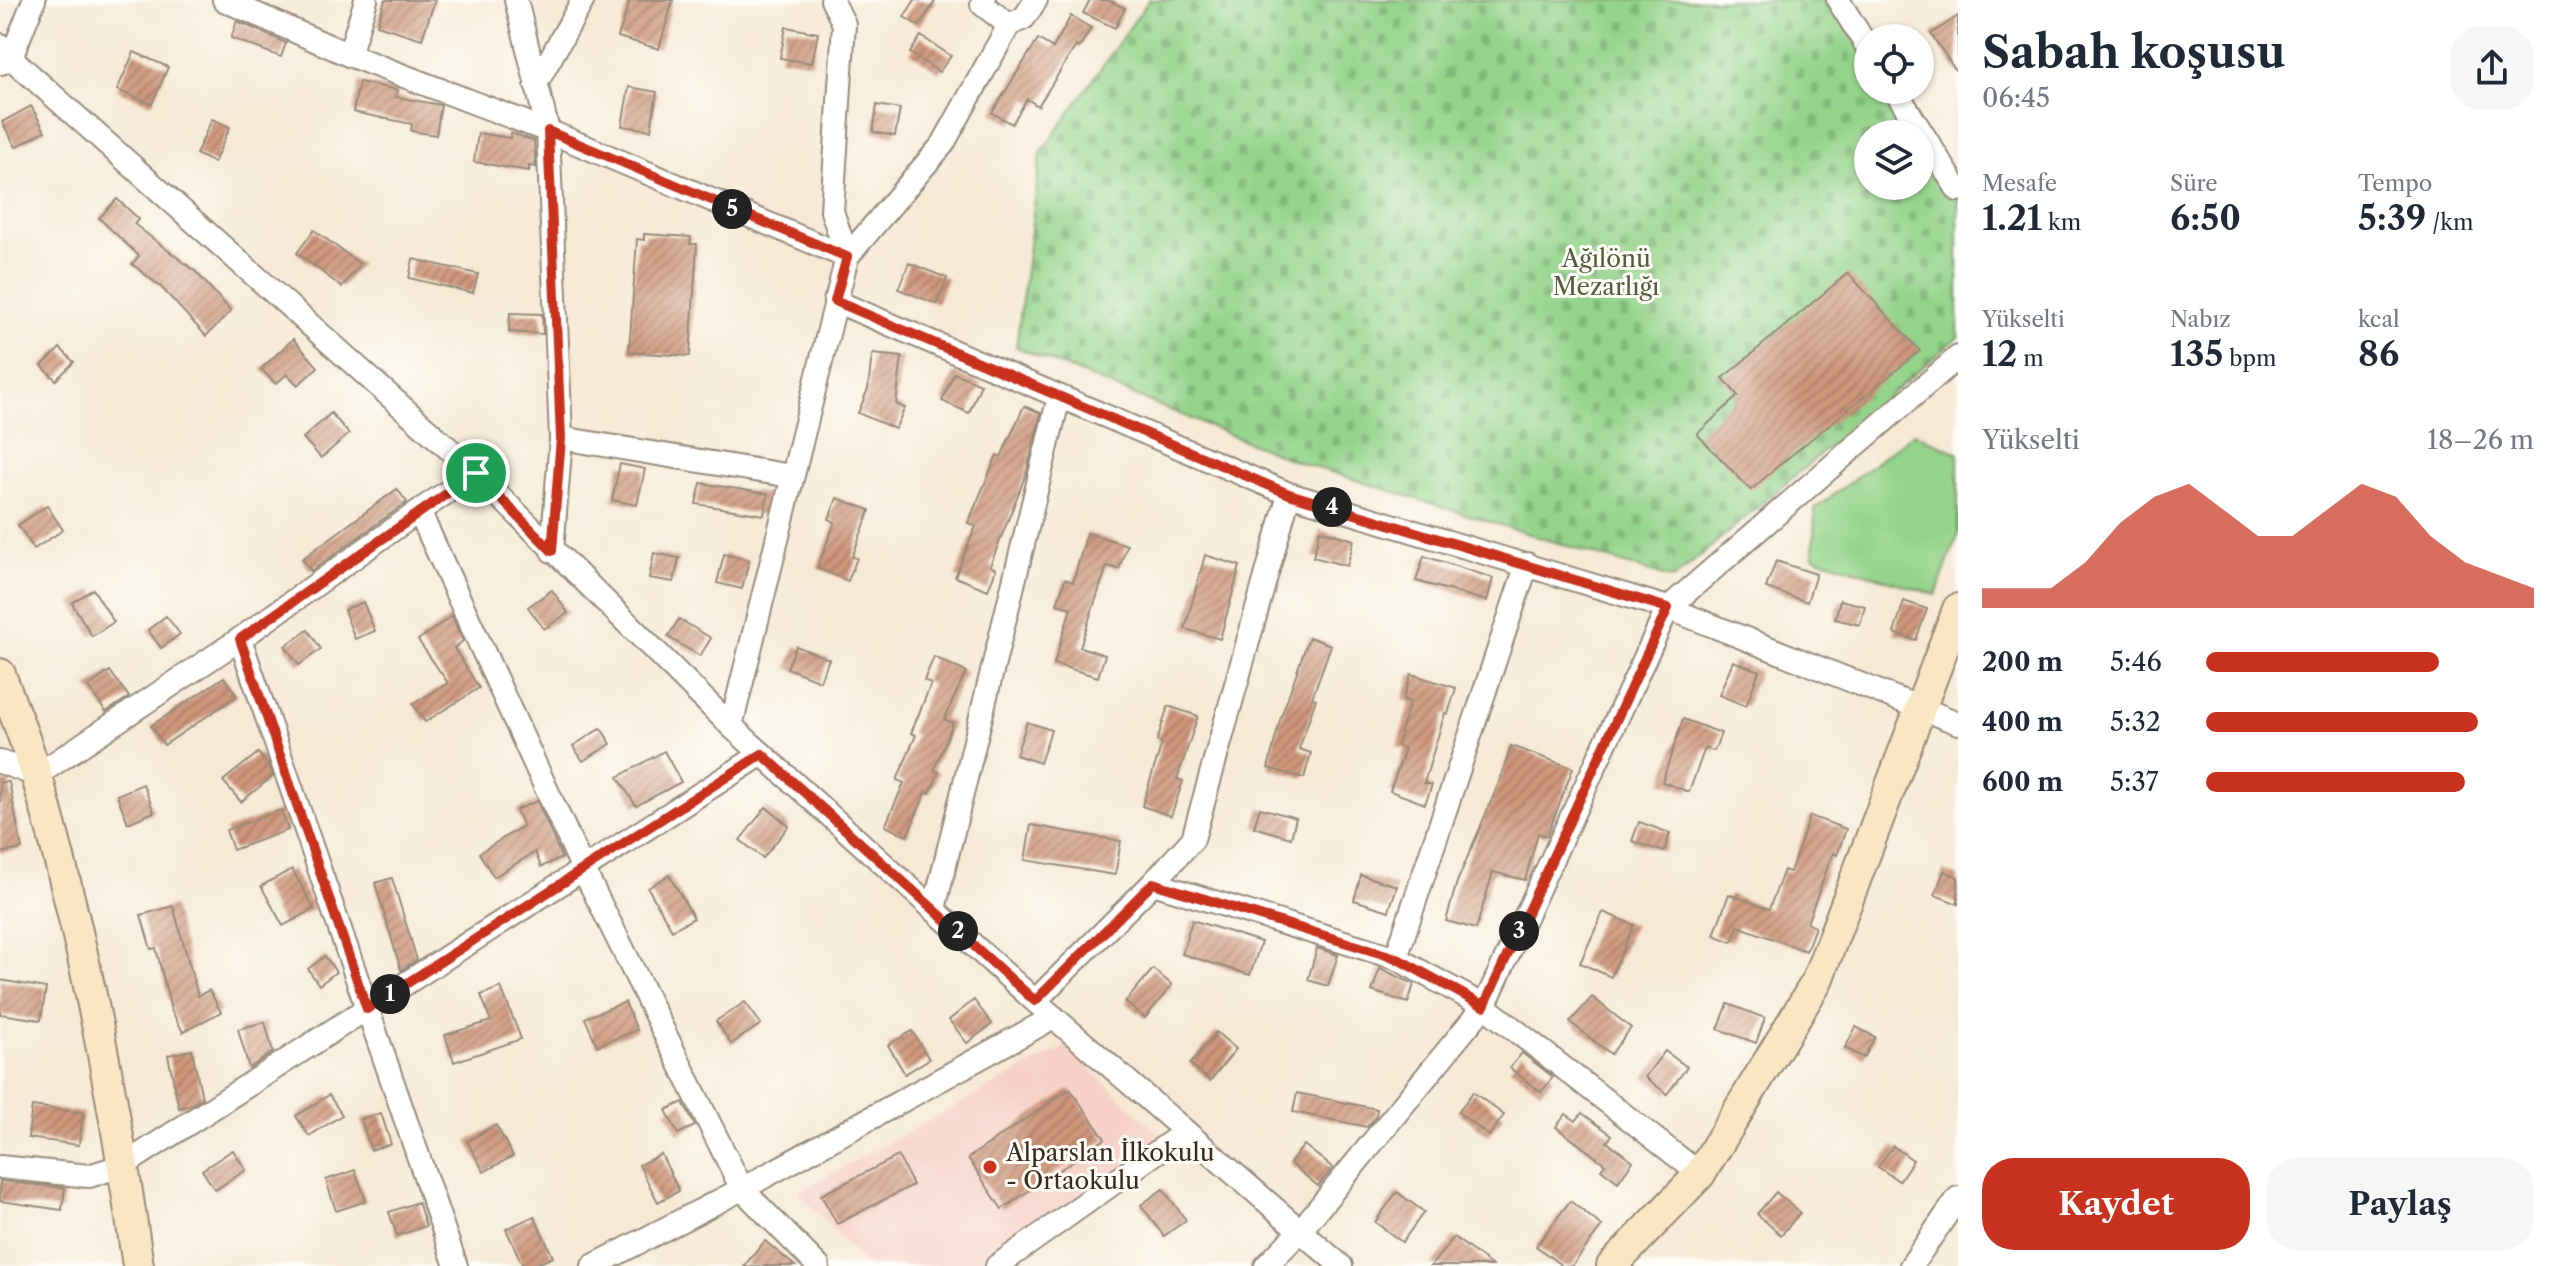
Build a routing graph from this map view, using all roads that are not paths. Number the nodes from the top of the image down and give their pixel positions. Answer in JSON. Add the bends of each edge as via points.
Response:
{"nodes":[{"id":1,"x":34,"y":0,"type":"edge"},
{"id":2,"x":224,"y":0,"type":"edge"},
{"id":3,"x":366,"y":0,"type":"edge"},
{"id":4,"x":516,"y":0,"type":"edge"},
{"id":5,"x":583,"y":0,"type":"edge"},
{"id":6,"x":832,"y":0,"type":"edge"},
{"id":7,"x":984,"y":0,"type":"edge"},
{"id":8,"x":1036,"y":0,"type":"edge"},
{"id":9,"x":1838,"y":0,"type":"edge"},
{"id":10,"x":1009,"y":25,"type":"junction"},
{"id":11,"x":1854,"y":26,"type":"edge"},
{"id":12,"x":349,"y":55,"type":"junction"},
{"id":13,"x":4,"y":56,"type":"edge"},
{"id":14,"x":536,"y":84,"type":"junction"},
{"id":15,"x":1904,"y":104,"type":"edge"},
{"id":16,"x":548,"y":131,"type":"junction"},
{"id":17,"x":1958,"y":190,"type":"edge"},
{"id":18,"x":847,"y":257,"type":"junction"},
{"id":19,"x":835,"y":301,"type":"junction"},
{"id":20,"x":1958,"y":357,"type":"edge"},
{"id":21,"x":1059,"y":397,"type":"junction"},
{"id":22,"x":561,"y":438,"type":"junction"},
{"id":23,"x":476,"y":473,"type":"junction"},
{"id":24,"x":791,"y":476,"type":"junction"},
{"id":25,"x":1289,"y":494,"type":"junction"},
{"id":26,"x":419,"y":511,"type":"junction"},
{"id":27,"x":552,"y":551,"type":"junction"},
{"id":28,"x":1527,"y":564,"type":"junction"},
{"id":29,"x":1668,"y":608,"type":"junction"},
{"id":30,"x":1958,"y":609,"type":"edge"},
{"id":31,"x":240,"y":639,"type":"junction"},
{"id":32,"x":0,"y":674,"type":"edge"},
{"id":33,"x":1923,"y":707,"type":"junction"},
{"id":34,"x":1958,"y":723,"type":"edge"},
{"id":35,"x":731,"y":726,"type":"junction"},
{"id":36,"x":762,"y":754,"type":"junction"},
{"id":37,"x":0,"y":762,"type":"edge"},
{"id":38,"x":37,"y":775,"type":"junction"},
{"id":39,"x":583,"y":869,"type":"junction"},
{"id":40,"x":1153,"y":883,"type":"junction"},
{"id":41,"x":934,"y":909,"type":"junction"},
{"id":42,"x":1396,"y":958,"type":"junction"},
{"id":43,"x":1035,"y":1001,"type":"junction"},
{"id":44,"x":1484,"y":1006,"type":"junction"},
{"id":45,"x":367,"y":1009,"type":"junction"},
{"id":46,"x":1054,"y":1017,"type":"junction"},
{"id":47,"x":1185,"y":1132,"type":"junction"},
{"id":48,"x":124,"y":1165,"type":"junction"},
{"id":49,"x":0,"y":1167,"type":"edge"},
{"id":50,"x":1700,"y":1174,"type":"junction"},
{"id":51,"x":742,"y":1189,"type":"junction"},
{"id":52,"x":1958,"y":1198,"type":"edge"},
{"id":53,"x":1300,"y":1231,"type":"junction"},
{"id":54,"x":138,"y":1266,"type":"edge"},
{"id":55,"x":456,"y":1266,"type":"edge"},
{"id":56,"x":593,"y":1266,"type":"edge"},
{"id":57,"x":818,"y":1266,"type":"edge"},
{"id":58,"x":997,"y":1266,"type":"edge"},
{"id":59,"x":1266,"y":1266,"type":"edge"},
{"id":60,"x":1341,"y":1266,"type":"edge"},
{"id":61,"x":1612,"y":1266,"type":"edge"},
{"id":62,"x":1911,"y":1266,"type":"edge"}],
"edges":[{"from":1,"to":13,"type":"street"},
{"from":2,"to":12,"type":"street"},
{"from":3,"to":12,"type":"street"},
{"from":4,"to":14,"type":"street"},
{"from":5,"to":14,"type":"street"},
{"from":6,"to":18,"type":"street","via":[[844,24],[832,211]]},
{"from":7,"to":10,"type":"street","via":[[982,4]]},
{"from":8,"to":10,"type":"street","via":[[1024,18]]},
{"from":9,"to":11,"type":"street"},
{"from":10,"to":18,"type":"street","via":[[943,144]]},
{"from":12,"to":16,"type":"street"},
{"from":13,"to":23,"type":"street"},
{"from":14,"to":16,"type":"street"},
{"from":15,"to":17,"type":"street"},
{"from":16,"to":18,"type":"street"},
{"from":16,"to":22,"type":"street"},
{"from":18,"to":19,"type":"street"},
{"from":19,"to":21,"type":"street"},
{"from":19,"to":24,"type":"street"},
{"from":20,"to":29,"type":"street"},
{"from":21,"to":25,"type":"street"},
{"from":21,"to":41,"type":"street"},
{"from":22,"to":24,"type":"street"},
{"from":22,"to":27,"type":"street"},
{"from":23,"to":26,"type":"street"},
{"from":23,"to":27,"type":"street"},
{"from":24,"to":35,"type":"street"},
{"from":25,"to":28,"type":"street"},
{"from":25,"to":40,"type":"street","via":[[1193,839]]},
{"from":26,"to":31,"type":"street"},
{"from":26,"to":39,"type":"street"},
{"from":27,"to":35,"type":"street"},
{"from":28,"to":29,"type":"street"},
{"from":28,"to":42,"type":"street"},
{"from":29,"to":33,"type":"street"},
{"from":29,"to":44,"type":"street"},
{"from":30,"to":33,"type":"street"},
{"from":31,"to":38,"type":"street"},
{"from":31,"to":45,"type":"street"},
{"from":32,"to":38,"type":"street"},
{"from":33,"to":34,"type":"street"},
{"from":33,"to":50,"type":"street","via":[[1816,983]]},
{"from":35,"to":36,"type":"street"},
{"from":36,"to":39,"type":"street"},
{"from":36,"to":41,"type":"street"},
{"from":37,"to":38,"type":"street"},
{"from":38,"to":48,"type":"street","via":[[81,952]]},
{"from":39,"to":45,"type":"street"},
{"from":39,"to":51,"type":"street"},
{"from":40,"to":42,"type":"street"},
{"from":40,"to":43,"type":"street"},
{"from":41,"to":43,"type":"street"},
{"from":42,"to":44,"type":"street"},
{"from":43,"to":46,"type":"street"},
{"from":44,"to":50,"type":"street"},
{"from":44,"to":53,"type":"street"},
{"from":45,"to":48,"type":"street"},
{"from":45,"to":55,"type":"street"},
{"from":46,"to":47,"type":"street"},
{"from":46,"to":51,"type":"street"},
{"from":47,"to":53,"type":"street"},
{"from":47,"to":58,"type":"street"},
{"from":48,"to":49,"type":"street","via":[[89,1176]]},
{"from":48,"to":54,"type":"street"},
{"from":50,"to":61,"type":"street"},
{"from":51,"to":56,"type":"street"},
{"from":51,"to":57,"type":"street"},
{"from":52,"to":62,"type":"street"},
{"from":53,"to":59,"type":"street"},
{"from":53,"to":60,"type":"street"}]}
